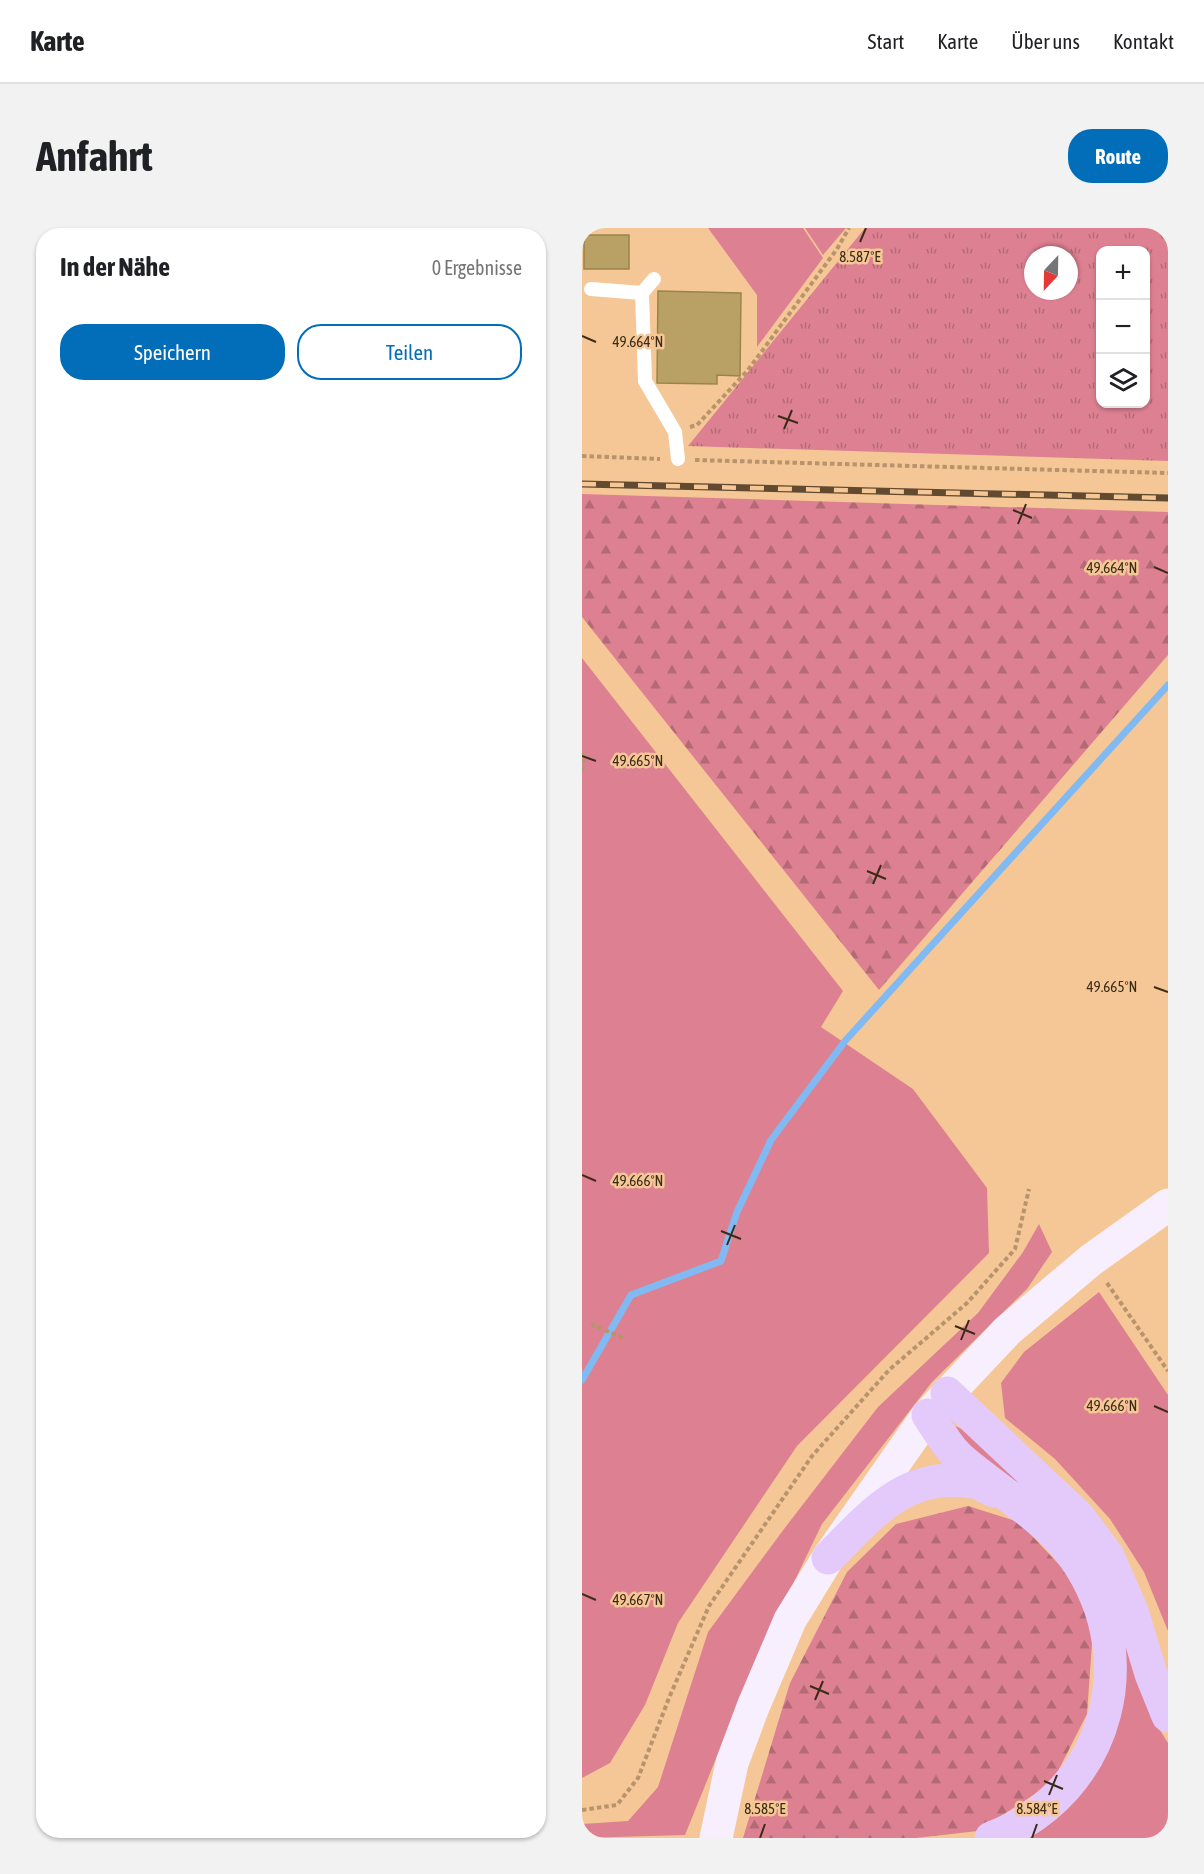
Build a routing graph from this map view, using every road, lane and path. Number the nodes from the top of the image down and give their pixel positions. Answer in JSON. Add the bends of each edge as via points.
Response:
{"nodes":[{"id":1,"x":849,"y":228,"type":"edge"},
{"id":2,"x":654,"y":279,"type":"dead end"},
{"id":3,"x":591,"y":289,"type":"dead end"},
{"id":4,"x":642,"y":293,"type":"junction"},
{"id":5,"x":675,"y":432,"type":"junction"},
{"id":6,"x":582,"y":456,"type":"edge"},
{"id":7,"x":678,"y":459,"type":"junction"},
{"id":8,"x":1168,"y":473,"type":"edge"},
{"id":9,"x":582,"y":752,"type":"edge"},
{"id":10,"x":582,"y":771,"type":"edge"},
{"id":11,"x":1029,"y":1189,"type":"dead end"},
{"id":12,"x":1168,"y":1205,"type":"edge"},
{"id":13,"x":1091,"y":1260,"type":"junction"},
{"id":14,"x":591,"y":1324,"type":"dead end"},
{"id":15,"x":623,"y":1338,"type":"dead end"},
{"id":16,"x":1168,"y":1371,"type":"edge"},
{"id":17,"x":938,"y":1404,"type":"junction"},
{"id":18,"x":1016,"y":1502,"type":"junction"},
{"id":19,"x":828,"y":1558,"type":"junction"},
{"id":20,"x":1168,"y":1716,"type":"edge"},
{"id":21,"x":582,"y":1810,"type":"edge"},
{"id":22,"x":718,"y":1830,"type":"edge"},
{"id":23,"x":991,"y":1838,"type":"edge"}],
"edges":[{"from":1,"to":5,"type":"path","via":[[748,370],[697,425]]},
{"from":2,"to":4,"type":"lane"},
{"from":3,"to":4,"type":"lane"},
{"from":4,"to":5,"type":"lane","via":[[645,381]]},
{"from":5,"to":7,"type":"lane"},
{"from":6,"to":7,"type":"path"},
{"from":7,"to":8,"type":"path"},
{"from":9,"to":10,"type":"path"},
{"from":11,"to":21,"type":"path","via":[[1015,1249],[967,1303],[889,1370],[812,1456],[709,1606],[638,1779],[617,1805]]},
{"from":12,"to":13,"type":"street"},
{"from":13,"to":16,"type":"path"},
{"from":13,"to":17,"type":"street","via":[[1007,1331]]},
{"from":14,"to":15,"type":"path"},
{"from":17,"to":18,"type":"highway","via":[[954,1453]]},
{"from":17,"to":19,"type":"street"},
{"from":17,"to":20,"type":"highway","via":[[1079,1517],[1108,1556],[1132,1611],[1150,1674]]},
{"from":18,"to":19,"type":"highway","via":[[975,1482],[946,1480],[914,1485],[877,1509]]},
{"from":18,"to":23,"type":"highway","via":[[1067,1548],[1089,1579],[1102,1609],[1110,1654],[1108,1700],[1096,1741],[1076,1776],[1054,1801],[1013,1830]]},
{"from":19,"to":22,"type":"street","via":[[790,1620],[753,1707],[732,1763]]}]}
